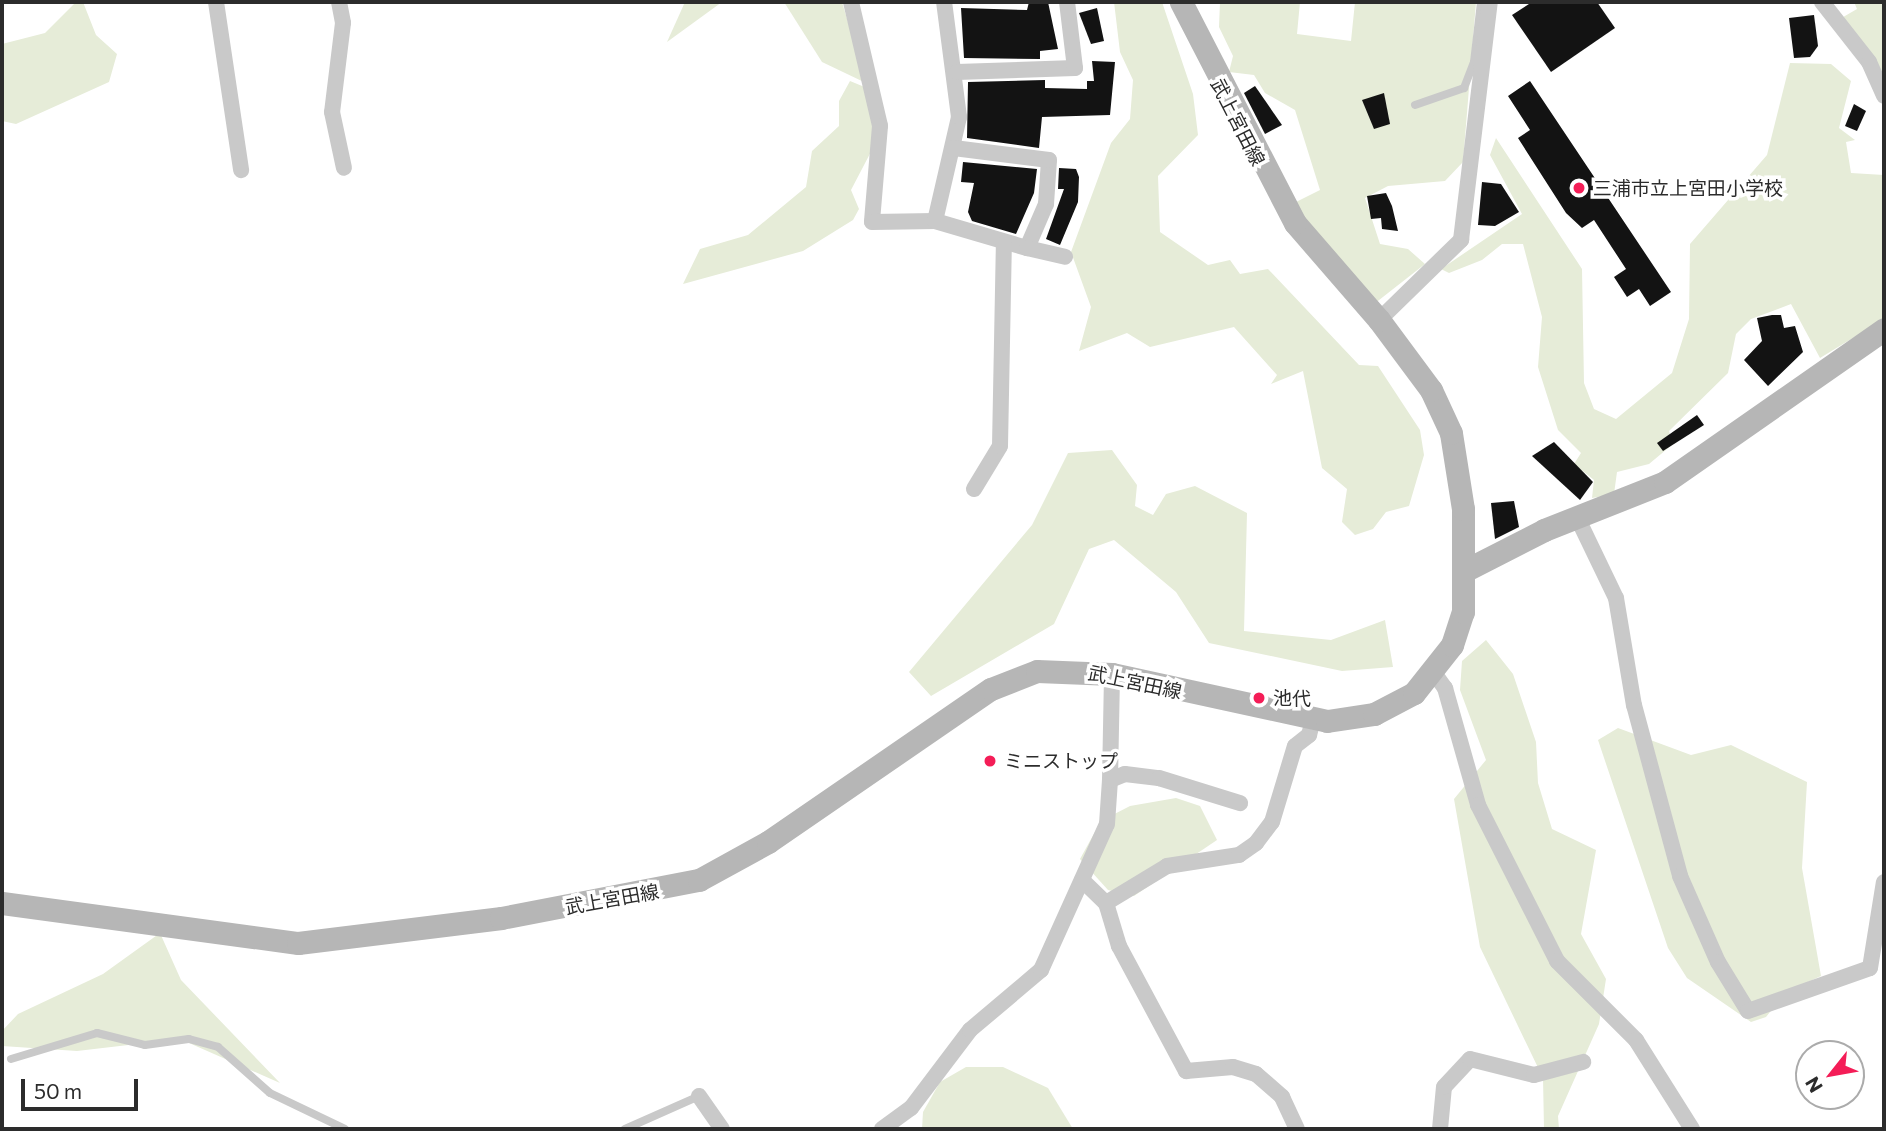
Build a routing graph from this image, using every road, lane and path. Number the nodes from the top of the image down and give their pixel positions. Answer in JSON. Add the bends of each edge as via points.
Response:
{"nodes":[{"id":1,"x":216,"y":2,"type":"edge"},
{"id":2,"x":338,"y":2,"type":"edge"},
{"id":3,"x":851,"y":2,"type":"edge"},
{"id":4,"x":944,"y":2,"type":"edge"},
{"id":5,"x":1067,"y":2,"type":"edge"},
{"id":6,"x":1181,"y":2,"type":"edge"},
{"id":7,"x":1481,"y":2,"type":"edge"},
{"id":8,"x":1490,"y":2,"type":"edge"},
{"id":9,"x":1822,"y":2,"type":"edge"},
{"id":10,"x":957,"y":72,"type":"junction"},
{"id":11,"x":1884,"y":96,"type":"edge"},
{"id":12,"x":1415,"y":105,"type":"dead end"},
{"id":13,"x":954,"y":148,"type":"junction"},
{"id":14,"x":344,"y":168,"type":"dead end"},
{"id":15,"x":241,"y":170,"type":"dead end"},
{"id":16,"x":935,"y":221,"type":"junction"},
{"id":17,"x":1004,"y":244,"type":"junction"},
{"id":18,"x":1027,"y":248,"type":"junction"},
{"id":19,"x":1065,"y":257,"type":"dead end"},
{"id":20,"x":1379,"y":320,"type":"junction"},
{"id":21,"x":1884,"y":328,"type":"edge"},
{"id":22,"x":974,"y":489,"type":"dead end"},
{"id":23,"x":1577,"y":517,"type":"junction"},
{"id":24,"x":1466,"y":570,"type":"junction"},
{"id":25,"x":1434,"y":673,"type":"junction"},
{"id":26,"x":1112,"y":674,"type":"junction"},
{"id":27,"x":1314,"y":720,"type":"junction"},
{"id":28,"x":1110,"y":780,"type":"junction"},
{"id":29,"x":1240,"y":803,"type":"dead end"},
{"id":30,"x":1082,"y":880,"type":"junction"},
{"id":31,"x":1884,"y":882,"type":"edge"},
{"id":32,"x":2,"y":903,"type":"edge"},
{"id":33,"x":1106,"y":903,"type":"junction"},
{"id":34,"x":11,"y":1059,"type":"dead end"},
{"id":35,"x":1583,"y":1062,"type":"dead end"},
{"id":36,"x":699,"y":1096,"type":"joint"},
{"id":37,"x":345,"y":1129,"type":"edge"},
{"id":38,"x":625,"y":1129,"type":"edge"},
{"id":39,"x":722,"y":1129,"type":"edge"},
{"id":40,"x":882,"y":1129,"type":"edge"},
{"id":41,"x":1297,"y":1129,"type":"edge"},
{"id":42,"x":1440,"y":1129,"type":"edge"},
{"id":43,"x":1692,"y":1129,"type":"edge"}],
"edges":[{"from":1,"to":15,"type":"street"},
{"from":2,"to":14,"type":"street","via":[[343,23],[332,112]]},
{"from":3,"to":16,"type":"street","via":[[880,126],[872,222]]},
{"from":4,"to":10,"type":"street"},
{"from":5,"to":10,"type":"street","via":[[1075,68]]},
{"from":6,"to":20,"type":"main road","name":"武上宮田線","via":[[1295,223]]},
{"from":7,"to":12,"type":"lane","via":[[1474,62],[1464,88]]},
{"from":8,"to":20,"type":"street","via":[[1461,240]]},
{"from":9,"to":11,"type":"street","via":[[1869,62]]},
{"from":10,"to":13,"type":"street"},
{"from":13,"to":16,"type":"street"},
{"from":13,"to":18,"type":"street","via":[[1049,160],[1046,204]]},
{"from":16,"to":17,"type":"street"},
{"from":17,"to":18,"type":"street"},
{"from":17,"to":22,"type":"street","via":[[1000,446]]},
{"from":18,"to":19,"type":"street"},
{"from":20,"to":24,"type":"main road","name":"武上宮田線","via":[[1431,390],[1451,433]]},
{"from":21,"to":23,"type":"main road","via":[[1665,482]]},
{"from":23,"to":24,"type":"main road"},
{"from":23,"to":31,"type":"street","via":[[1616,598],[1633,705],[1680,876],[1718,962],[1748,1011],[1870,968]]},
{"from":24,"to":25,"type":"main road","name":"武上宮田線","via":[[1458,629]]},
{"from":25,"to":27,"type":"main road","name":"武上宮田線","via":[[1386,710]]},
{"from":25,"to":43,"type":"street","via":[[1445,688],[1478,805],[1557,961],[1636,1040]]},
{"from":26,"to":27,"type":"main road","name":"武上宮田線"},
{"from":26,"to":28,"type":"street"},
{"from":26,"to":32,"type":"main road","name":"武上宮田線","via":[[1052,669],[1005,681],[757,848],[699,880],[642,895],[298,943]]},
{"from":27,"to":33,"type":"street","via":[[1309,735],[1295,746],[1272,822],[1256,843],[1239,855],[1167,866]]},
{"from":28,"to":29,"type":"street","via":[[1125,774],[1159,778]]},
{"from":28,"to":30,"type":"street","via":[[1107,824]]},
{"from":30,"to":33,"type":"street"},
{"from":30,"to":40,"type":"street","via":[[1041,970],[970,1030],[911,1108]]},
{"from":33,"to":41,"type":"street","via":[[1119,946],[1186,1071],[1233,1067],[1256,1074],[1282,1097]]},
{"from":34,"to":37,"type":"lane","via":[[97,1034],[145,1045],[189,1039],[218,1047],[270,1093]]},
{"from":35,"to":42,"type":"street","via":[[1534,1075],[1470,1059],[1444,1087]]},
{"from":36,"to":38,"type":"lane"},
{"from":36,"to":39,"type":"street"}]}
